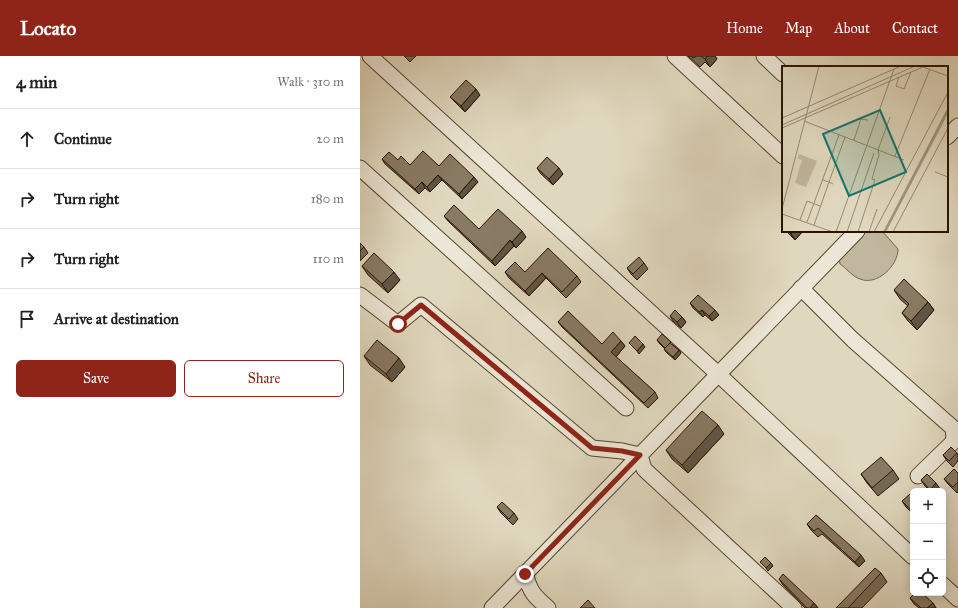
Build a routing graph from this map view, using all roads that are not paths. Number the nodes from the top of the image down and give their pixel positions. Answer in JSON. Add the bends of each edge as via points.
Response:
{"nodes":[{"id":1,"x":370,"y":56,"type":"edge"},
{"id":2,"x":675,"y":56,"type":"edge"},
{"id":3,"x":764,"y":56,"type":"edge"},
{"id":4,"x":782,"y":73,"type":"edge"},
{"id":5,"x":958,"y":126,"type":"edge"},
{"id":6,"x":948,"y":136,"type":"edge"},
{"id":7,"x":782,"y":155,"type":"edge"},
{"id":8,"x":360,"y":168,"type":"edge"},
{"id":9,"x":856,"y":232,"type":"edge"},
{"id":10,"x":801,"y":288,"type":"junction"},
{"id":11,"x":360,"y":295,"type":"edge"},
{"id":12,"x":718,"y":374,"type":"junction"},
{"id":13,"x":626,"y":408,"type":"dead end"},
{"id":14,"x":640,"y":455,"type":"junction"},
{"id":15,"x":918,"y":476,"type":"dead end"},
{"id":16,"x":910,"y":554,"type":"edge"},
{"id":17,"x":525,"y":574,"type":"junction"},
{"id":18,"x":946,"y":588,"type":"edge"},
{"id":19,"x":958,"y":599,"type":"edge"},
{"id":20,"x":492,"y":608,"type":"edge"},
{"id":21,"x":548,"y":608,"type":"edge"},
{"id":22,"x":794,"y":608,"type":"edge"}],
"edges":[{"from":1,"to":12,"type":"street"},
{"from":2,"to":7,"type":"street"},
{"from":3,"to":4,"type":"street"},
{"from":5,"to":6,"type":"street"},
{"from":8,"to":13,"type":"street"},
{"from":9,"to":10,"type":"street"},
{"from":10,"to":12,"type":"street"},
{"from":10,"to":15,"type":"street","via":[[853,340],[953,428],[952,443]]},
{"from":11,"to":14,"type":"street","via":[[398,324],[421,305],[592,448]]},
{"from":12,"to":14,"type":"street"},
{"from":12,"to":16,"type":"street"},
{"from":14,"to":17,"type":"street"},
{"from":14,"to":22,"type":"street","via":[[644,469]]},
{"from":17,"to":20,"type":"street"},
{"from":17,"to":21,"type":"street","via":[[535,597]]},
{"from":18,"to":19,"type":"street"}]}
